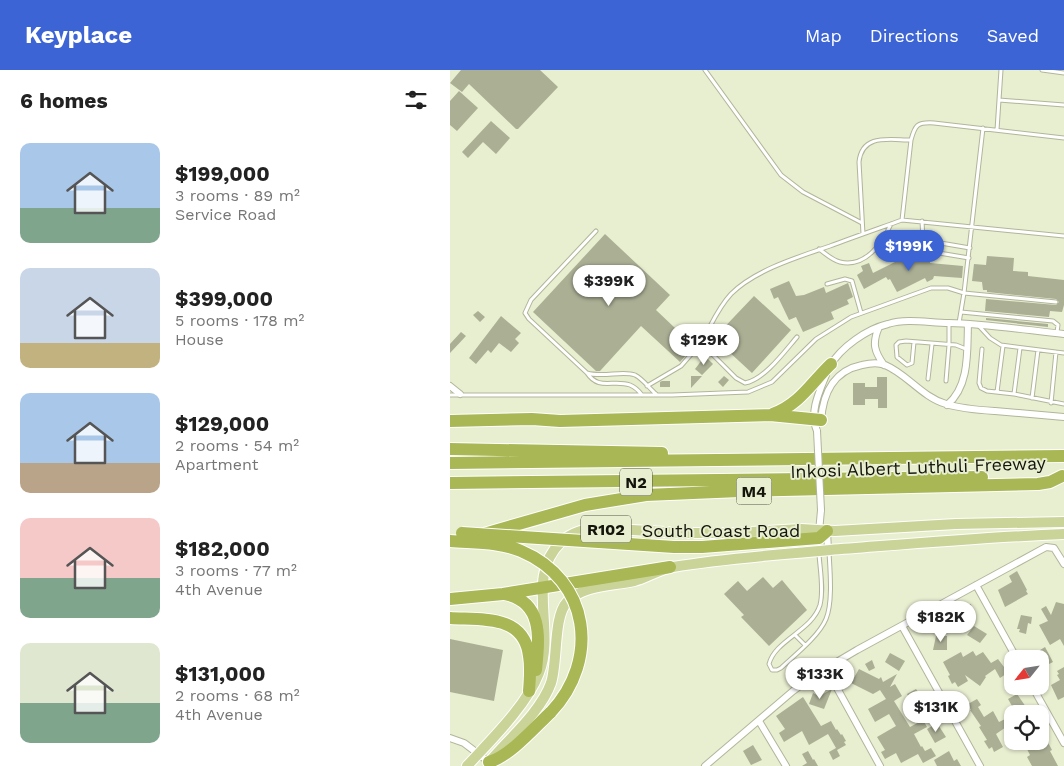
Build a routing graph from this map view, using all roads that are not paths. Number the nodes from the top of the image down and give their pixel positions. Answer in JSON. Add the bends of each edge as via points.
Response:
{"nodes":[{"id":1,"x":705,"y":70,"type":"edge"},
{"id":2,"x":1001,"y":70,"type":"edge"},
{"id":3,"x":1042,"y":70,"type":"edge"},
{"id":4,"x":1064,"y":73,"type":"edge"},
{"id":5,"x":999,"y":100,"type":"junction"},
{"id":6,"x":1064,"y":105,"type":"edge"},
{"id":7,"x":983,"y":128,"type":"junction"},
{"id":8,"x":997,"y":130,"type":"junction"},
{"id":9,"x":1064,"y":138,"type":"edge"},
{"id":10,"x":911,"y":140,"type":"junction"},
{"id":11,"x":902,"y":220,"type":"junction"},
{"id":12,"x":922,"y":221,"type":"junction"},
{"id":13,"x":862,"y":223,"type":"junction"},
{"id":14,"x":891,"y":224,"type":"junction"},
{"id":15,"x":972,"y":227,"type":"junction"},
{"id":16,"x":596,"y":231,"type":"dead end"},
{"id":17,"x":863,"y":234,"type":"junction"},
{"id":18,"x":1064,"y":236,"type":"edge"},
{"id":19,"x":922,"y":240,"type":"junction"},
{"id":20,"x":970,"y":248,"type":"junction"},
{"id":21,"x":819,"y":249,"type":"junction"},
{"id":22,"x":969,"y":258,"type":"junction"},
{"id":23,"x":827,"y":284,"type":"dead end"},
{"id":24,"x":964,"y":293,"type":"junction"},
{"id":25,"x":1056,"y":302,"type":"dead end"},
{"id":26,"x":861,"y":312,"type":"junction"},
{"id":27,"x":960,"y":312,"type":"junction"},
{"id":28,"x":949,"y":323,"type":"junction"},
{"id":29,"x":959,"y":323,"type":"junction"},
{"id":30,"x":968,"y":324,"type":"junction"},
{"id":31,"x":978,"y":325,"type":"junction"},
{"id":32,"x":880,"y":327,"type":"junction"},
{"id":33,"x":1061,"y":333,"type":"edge"},
{"id":34,"x":797,"y":337,"type":"dead end"},
{"id":35,"x":914,"y":342,"type":"junction"},
{"id":36,"x":701,"y":343,"type":"junction"},
{"id":37,"x":932,"y":344,"type":"junction"},
{"id":38,"x":949,"y":345,"type":"junction"},
{"id":39,"x":1003,"y":346,"type":"junction"},
{"id":40,"x":1020,"y":348,"type":"junction"},
{"id":41,"x":966,"y":349,"type":"junction"},
{"id":42,"x":982,"y":349,"type":"dead end"},
{"id":43,"x":1038,"y":350,"type":"junction"},
{"id":44,"x":1056,"y":352,"type":"junction"},
{"id":45,"x":1064,"y":353,"type":"edge"},
{"id":46,"x":831,"y":364,"type":"junction"},
{"id":47,"x":884,"y":365,"type":"junction"},
{"id":48,"x":587,"y":373,"type":"junction"},
{"id":49,"x":928,"y":379,"type":"dead end"},
{"id":50,"x":946,"y":381,"type":"dead end"},
{"id":51,"x":450,"y":386,"type":"edge"},
{"id":52,"x":647,"y":386,"type":"junction"},
{"id":53,"x":997,"y":392,"type":"junction"},
{"id":54,"x":450,"y":394,"type":"edge"},
{"id":55,"x":460,"y":394,"type":"junction"},
{"id":56,"x":1014,"y":394,"type":"junction"},
{"id":57,"x":642,"y":395,"type":"junction"},
{"id":58,"x":656,"y":395,"type":"junction"},
{"id":59,"x":1032,"y":398,"type":"junction"},
{"id":60,"x":1051,"y":403,"type":"junction"},
{"id":61,"x":1064,"y":404,"type":"edge"},
{"id":62,"x":947,"y":405,"type":"junction"},
{"id":63,"x":770,"y":415,"type":"junction"},
{"id":64,"x":1064,"y":417,"type":"edge"},
{"id":65,"x":560,"y":421,"type":"junction"},
{"id":66,"x":450,"y":422,"type":"edge"},
{"id":67,"x":817,"y":424,"type":"junction"},
{"id":68,"x":450,"y":429,"type":"edge"},
{"id":69,"x":450,"y":449,"type":"edge"},
{"id":70,"x":1064,"y":456,"type":"edge"},
{"id":71,"x":709,"y":459,"type":"junction"},
{"id":72,"x":450,"y":463,"type":"edge"},
{"id":73,"x":1063,"y":476,"type":"edge"},
{"id":74,"x":450,"y":483,"type":"edge"},
{"id":75,"x":1064,"y":522,"type":"edge"},
{"id":76,"x":450,"y":532,"type":"edge"},
{"id":77,"x":822,"y":533,"type":"junction"},
{"id":78,"x":1064,"y":534,"type":"edge"},
{"id":79,"x":450,"y":542,"type":"edge"},
{"id":80,"x":824,"y":551,"type":"junction"},
{"id":81,"x":1064,"y":564,"type":"edge"},
{"id":82,"x":670,"y":567,"type":"junction"},
{"id":83,"x":976,"y":585,"type":"junction"},
{"id":84,"x":542,"y":587,"type":"junction"},
{"id":85,"x":503,"y":594,"type":"junction"},
{"id":86,"x":450,"y":598,"type":"edge"},
{"id":87,"x":450,"y":618,"type":"edge"},
{"id":88,"x":902,"y":626,"type":"junction"},
{"id":89,"x":793,"y":636,"type":"junction"},
{"id":90,"x":805,"y":645,"type":"junction"},
{"id":91,"x":1012,"y":650,"type":"edge"},
{"id":92,"x":826,"y":668,"type":"junction"},
{"id":93,"x":532,"y":687,"type":"junction"},
{"id":94,"x":1037,"y":695,"type":"edge"},
{"id":95,"x":759,"y":721,"type":"junction"},
{"id":96,"x":450,"y":738,"type":"edge"},
{"id":97,"x":1064,"y":743,"type":"edge"},
{"id":98,"x":479,"y":753,"type":"junction"},
{"id":99,"x":487,"y":764,"type":"edge"},
{"id":100,"x":467,"y":766,"type":"edge"},
{"id":101,"x":705,"y":766,"type":"edge"},
{"id":102,"x":786,"y":766,"type":"edge"},
{"id":103,"x":880,"y":766,"type":"edge"},
{"id":104,"x":980,"y":766,"type":"edge"}],
"edges":[{"from":1,"to":13,"type":"lane","via":[[781,175],[803,192]]},
{"from":2,"to":5,"type":"lane"},
{"from":3,"to":4,"type":"lane"},
{"from":5,"to":6,"type":"lane"},
{"from":5,"to":8,"type":"lane"},
{"from":7,"to":8,"type":"lane"},
{"from":7,"to":10,"type":"lane","via":[[923,122],[915,128]]},
{"from":7,"to":15,"type":"lane"},
{"from":8,"to":9,"type":"lane"},
{"from":10,"to":11,"type":"lane"},
{"from":10,"to":13,"type":"lane","via":[[880,140],[863,148],[859,162]]},
{"from":11,"to":12,"type":"lane"},
{"from":11,"to":14,"type":"lane"},
{"from":12,"to":15,"type":"lane"},
{"from":12,"to":19,"type":"lane"},
{"from":13,"to":17,"type":"lane"},
{"from":14,"to":17,"type":"lane"},
{"from":14,"to":21,"type":"lane","via":[[873,252],[860,261],[839,262]]},
{"from":15,"to":18,"type":"lane"},
{"from":15,"to":20,"type":"lane"},
{"from":16,"to":48,"type":"lane","via":[[531,300],[525,311],[527,317]]},
{"from":17,"to":21,"type":"lane"},
{"from":19,"to":20,"type":"lane"},
{"from":19,"to":22,"type":"lane","via":[[928,252]]},
{"from":20,"to":22,"type":"lane"},
{"from":21,"to":36,"type":"lane","via":[[782,262],[742,286],[722,305]]},
{"from":22,"to":24,"type":"lane"},
{"from":23,"to":26,"type":"lane","via":[[852,281]]},
{"from":24,"to":25,"type":"lane"},
{"from":24,"to":26,"type":"lane","via":[[948,288],[931,288]]},
{"from":24,"to":27,"type":"lane"},
{"from":26,"to":58,"type":"lane","via":[[816,339],[778,377],[757,389],[739,393]]},
{"from":27,"to":29,"type":"lane"},
{"from":27,"to":33,"type":"lane","via":[[1053,321]]},
{"from":28,"to":29,"type":"street"},
{"from":28,"to":32,"type":"street","via":[[902,321]]},
{"from":28,"to":38,"type":"lane"},
{"from":29,"to":30,"type":"street"},
{"from":30,"to":31,"type":"street"},
{"from":30,"to":41,"type":"street"},
{"from":31,"to":33,"type":"street"},
{"from":31,"to":39,"type":"lane"},
{"from":32,"to":46,"type":"street","via":[[859,338]]},
{"from":32,"to":47,"type":"street","via":[[874,346]]},
{"from":34,"to":36,"type":"lane","via":[[766,371],[745,383],[737,380]]},
{"from":35,"to":35,"type":"lane","via":[[900,341],[896,345],[896,357],[910,365]]},
{"from":35,"to":37,"type":"lane"},
{"from":36,"to":52,"type":"lane","via":[[681,366]]},
{"from":37,"to":38,"type":"lane"},
{"from":37,"to":49,"type":"lane"},
{"from":38,"to":41,"type":"lane"},
{"from":38,"to":50,"type":"lane"},
{"from":39,"to":40,"type":"lane"},
{"from":39,"to":53,"type":"lane"},
{"from":40,"to":43,"type":"lane"},
{"from":40,"to":56,"type":"lane"},
{"from":41,"to":62,"type":"street","via":[[962,386]]},
{"from":42,"to":53,"type":"lane","via":[[979,385],[984,390]]},
{"from":43,"to":44,"type":"lane"},
{"from":43,"to":59,"type":"lane"},
{"from":44,"to":45,"type":"lane"},
{"from":44,"to":60,"type":"lane"},
{"from":46,"to":63,"type":"highway","via":[[795,403]]},
{"from":46,"to":67,"type":"street","via":[[819,392]]},
{"from":47,"to":62,"type":"street"},
{"from":47,"to":67,"type":"street","via":[[869,363],[839,375],[825,395]]},
{"from":48,"to":52,"type":"lane","via":[[602,376],[632,374]]},
{"from":48,"to":57,"type":"lane","via":[[595,382],[631,385]]},
{"from":51,"to":55,"type":"street"},
{"from":52,"to":58,"type":"lane"},
{"from":53,"to":56,"type":"lane"},
{"from":54,"to":55,"type":"lane"},
{"from":55,"to":57,"type":"lane"},
{"from":56,"to":59,"type":"lane"},
{"from":57,"to":58,"type":"lane"},
{"from":59,"to":60,"type":"lane"},
{"from":60,"to":61,"type":"lane"},
{"from":62,"to":64,"type":"street"},
{"from":63,"to":65,"type":"highway"},
{"from":63,"to":67,"type":"highway"},
{"from":65,"to":66,"type":"highway"},
{"from":65,"to":68,"type":"highway"},
{"from":67,"to":77,"type":"street","bridge":true},
{"from":69,"to":71,"type":"highway","via":[[650,451]]},
{"from":70,"to":71,"type":"highway","number":"N2"},
{"from":71,"to":72,"type":"highway","number":"N2"},
{"from":73,"to":74,"type":"highway","number":"N2"},
{"from":73,"to":79,"type":"highway","name":"Inkosi Albert Luthuli Freeway","number":"M4","via":[[1038,484],[646,495],[585,505]]},
{"from":75,"to":77,"type":"main road","name":"South Coast Road","number":"R102"},
{"from":76,"to":77,"type":"highway","bridge":true,"via":[[674,547],[735,545]]},
{"from":77,"to":80,"type":"street"},
{"from":77,"to":80,"type":"street"},
{"from":77,"to":84,"type":"main road","name":"South Coast Road","number":"R102","via":[[801,529],[682,533],[589,528],[569,536],[555,548],[545,565]]},
{"from":78,"to":80,"type":"main road","name":"South Coast Road"},
{"from":79,"to":99,"type":"highway","bridge":true,"via":[[505,546],[547,566],[568,591],[580,623],[581,656],[571,685],[551,712],[512,748]]},
{"from":80,"to":82,"type":"main road","name":"South Coast Road"},
{"from":80,"to":89,"type":"lane","via":[[819,608],[815,616]]},
{"from":80,"to":90,"type":"lane","via":[[830,586],[828,614]]},
{"from":81,"to":83,"type":"street","via":[[1054,548],[1046,547]]},
{"from":82,"to":84,"type":"highway"},
{"from":82,"to":99,"type":"main road","name":"South Coast Road","via":[[636,580],[581,592],[566,603],[560,615],[556,664],[543,700]]},
{"from":83,"to":88,"type":"street"},
{"from":83,"to":91,"type":"street"},
{"from":84,"to":85,"type":"highway"},
{"from":84,"to":93,"type":"main road","name":"South Coast Road","number":"R102","via":[[544,652]]},
{"from":85,"to":86,"type":"highway"},
{"from":85,"to":93,"type":"highway","via":[[523,601],[535,617],[538,640]]},
{"from":87,"to":93,"type":"highway","via":[[501,622],[518,631],[524,638],[529,655]]},
{"from":88,"to":92,"type":"street"},
{"from":88,"to":104,"type":"street"},
{"from":89,"to":90,"type":"lane"},
{"from":89,"to":90,"type":"lane","via":[[773,655],[770,668],[779,669]]},
{"from":92,"to":95,"type":"street"},
{"from":92,"to":103,"type":"street"},
{"from":93,"to":98,"type":"main road","name":"South Coast Road","number":"R102"},
{"from":94,"to":97,"type":"street"},
{"from":95,"to":101,"type":"street"},
{"from":95,"to":102,"type":"street"},
{"from":96,"to":98,"type":"street"},
{"from":98,"to":99,"type":"street"},
{"from":98,"to":100,"type":"main road","name":"South Coast Road","number":"R102"}]}
